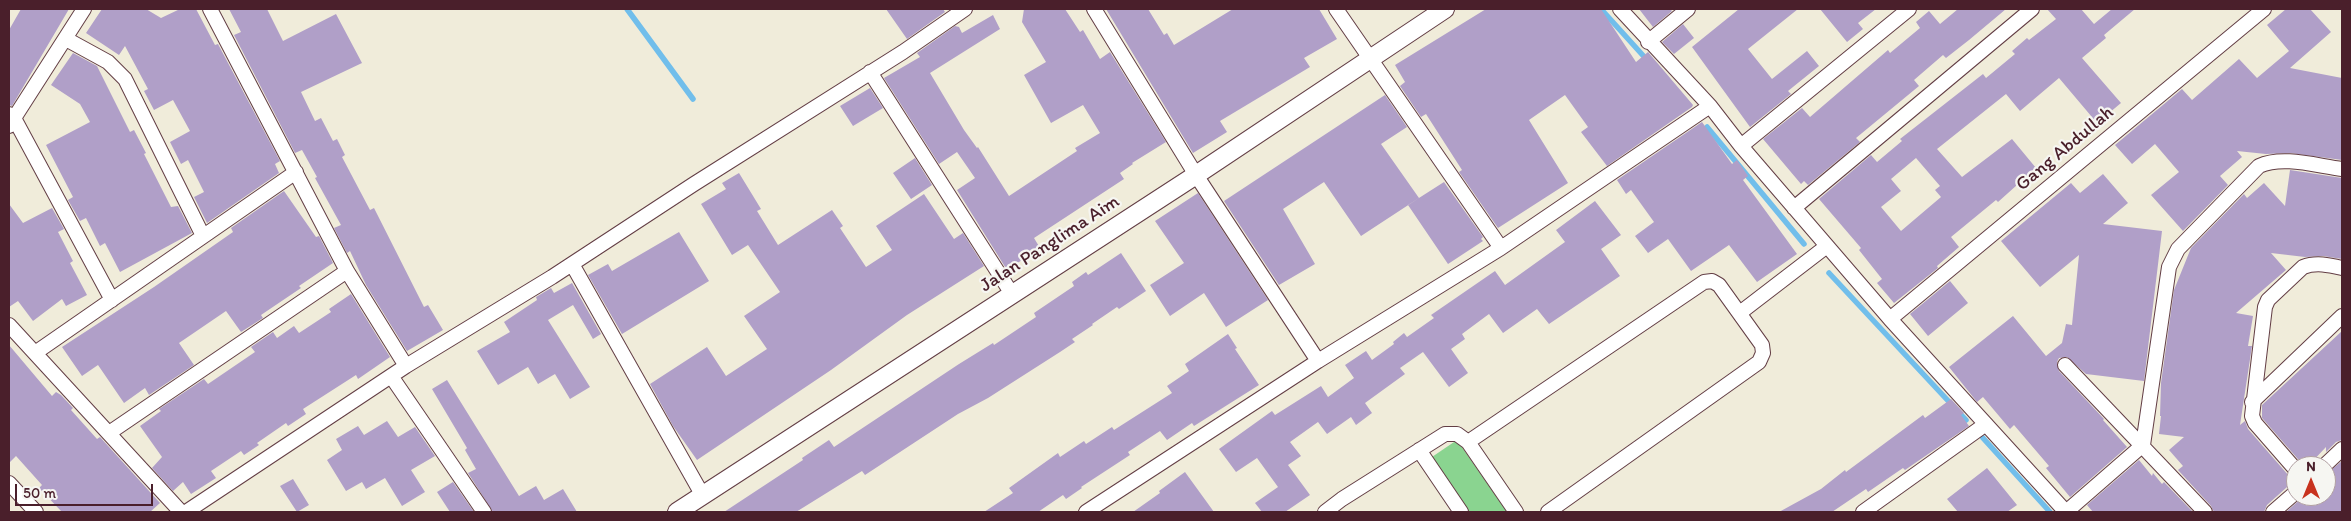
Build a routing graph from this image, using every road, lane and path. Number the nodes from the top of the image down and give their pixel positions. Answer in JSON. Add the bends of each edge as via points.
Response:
{"nodes":[{"id":1,"x":84,"y":9,"type":"edge"},
{"id":2,"x":210,"y":9,"type":"edge"},
{"id":3,"x":1094,"y":9,"type":"edge"},
{"id":4,"x":1336,"y":9,"type":"edge"},
{"id":5,"x":1445,"y":9,"type":"edge"},
{"id":6,"x":1620,"y":9,"type":"edge"},
{"id":7,"x":1688,"y":9,"type":"edge"},
{"id":8,"x":1909,"y":9,"type":"edge"},
{"id":9,"x":2032,"y":9,"type":"edge"},
{"id":10,"x":2264,"y":9,"type":"edge"},
{"id":11,"x":957,"y":11,"type":"edge"},
{"id":12,"x":66,"y":39,"type":"junction"},
{"id":13,"x":1648,"y":42,"type":"junction"},
{"id":14,"x":1370,"y":60,"type":"junction"},
{"id":15,"x":870,"y":72,"type":"junction"},
{"id":16,"x":1710,"y":106,"type":"junction"},
{"id":17,"x":10,"y":119,"type":"edge"},
{"id":18,"x":1741,"y":146,"type":"junction"},
{"id":19,"x":2342,"y":169,"type":"edge"},
{"id":20,"x":296,"y":172,"type":"junction"},
{"id":21,"x":1196,"y":175,"type":"junction"},
{"id":22,"x":1794,"y":208,"type":"junction"},
{"id":23,"x":203,"y":236,"type":"junction"},
{"id":24,"x":1827,"y":246,"type":"junction"},
{"id":25,"x":1501,"y":248,"type":"junction"},
{"id":26,"x":572,"y":264,"type":"junction"},
{"id":27,"x":2342,"y":268,"type":"edge"},
{"id":28,"x":347,"y":270,"type":"junction"},
{"id":29,"x":1012,"y":294,"type":"junction"},
{"id":30,"x":112,"y":300,"type":"junction"},
{"id":31,"x":1740,"y":312,"type":"junction"},
{"id":32,"x":2342,"y":316,"type":"edge"},
{"id":33,"x":1890,"y":318,"type":"junction"},
{"id":34,"x":9,"y":325,"type":"edge"},
{"id":35,"x":35,"y":353,"type":"junction"},
{"id":36,"x":1318,"y":361,"type":"junction"},
{"id":37,"x":2065,"y":365,"type":"dead end"},
{"id":38,"x":406,"y":366,"type":"junction"},
{"id":39,"x":392,"y":376,"type":"junction"},
{"id":40,"x":2252,"y":402,"type":"junction"},
{"id":41,"x":1986,"y":424,"type":"junction"},
{"id":42,"x":109,"y":432,"type":"junction"},
{"id":43,"x":1468,"y":442,"type":"junction"},
{"id":44,"x":2143,"y":445,"type":"junction"},
{"id":45,"x":1419,"y":450,"type":"junction"},
{"id":46,"x":2286,"y":459,"type":"edge"},
{"id":47,"x":9,"y":483,"type":"edge"},
{"id":48,"x":703,"y":496,"type":"junction"},
{"id":49,"x":2286,"y":501,"type":"edge"},
{"id":50,"x":36,"y":512,"type":"edge"},
{"id":51,"x":182,"y":512,"type":"edge"},
{"id":52,"x":186,"y":512,"type":"edge"},
{"id":53,"x":484,"y":512,"type":"edge"},
{"id":54,"x":677,"y":512,"type":"edge"},
{"id":55,"x":1086,"y":512,"type":"edge"},
{"id":56,"x":1325,"y":512,"type":"edge"},
{"id":57,"x":1461,"y":512,"type":"edge"},
{"id":58,"x":1516,"y":512,"type":"edge"},
{"id":59,"x":1548,"y":512,"type":"edge"},
{"id":60,"x":1862,"y":512,"type":"edge"},
{"id":61,"x":2066,"y":512,"type":"edge"},
{"id":62,"x":2205,"y":512,"type":"edge"},
{"id":63,"x":2274,"y":512,"type":"edge"}],
"edges":[{"from":1,"to":12,"type":"street"},
{"from":2,"to":20,"type":"street"},
{"from":3,"to":21,"type":"street"},
{"from":4,"to":14,"type":"street"},
{"from":5,"to":14,"type":"street","name":"Jalan Panglima Aim"},
{"from":6,"to":13,"type":"street"},
{"from":7,"to":13,"type":"street"},
{"from":8,"to":18,"type":"street"},
{"from":9,"to":22,"type":"street"},
{"from":10,"to":33,"type":"street","name":"Gang Abdullah"},
{"from":11,"to":15,"type":"street","via":[[903,52]]},
{"from":12,"to":17,"type":"street"},
{"from":12,"to":23,"type":"street","via":[[108,62],[125,79]]},
{"from":13,"to":16,"type":"street"},
{"from":14,"to":21,"type":"street","name":"Jalan Panglima Aim"},
{"from":14,"to":25,"type":"street"},
{"from":15,"to":26,"type":"street"},
{"from":15,"to":29,"type":"street"},
{"from":16,"to":18,"type":"street"},
{"from":16,"to":25,"type":"street"},
{"from":17,"to":30,"type":"street"},
{"from":18,"to":22,"type":"street"},
{"from":19,"to":44,"type":"street","via":[[2282,161],[2259,166],[2178,249],[2169,267]]},
{"from":20,"to":23,"type":"street"},
{"from":20,"to":28,"type":"street"},
{"from":21,"to":29,"type":"street","name":"Jalan Panglima Aim"},
{"from":21,"to":36,"type":"street"},
{"from":22,"to":24,"type":"street"},
{"from":23,"to":30,"type":"street"},
{"from":24,"to":31,"type":"street"},
{"from":24,"to":33,"type":"street"},
{"from":25,"to":36,"type":"street"},
{"from":26,"to":38,"type":"street"},
{"from":26,"to":48,"type":"street"},
{"from":27,"to":40,"type":"street","via":[[2323,264],[2303,266],[2268,300]]},
{"from":28,"to":38,"type":"street"},
{"from":28,"to":42,"type":"street"},
{"from":29,"to":48,"type":"street","name":"Jalan Panglima Aim"},
{"from":30,"to":35,"type":"street"},
{"from":31,"to":43,"type":"street","via":[[1719,285],[1712,281],[1704,282]]},
{"from":31,"to":59,"type":"street","via":[[1762,345],[1759,362]]},
{"from":32,"to":40,"type":"street"},
{"from":33,"to":41,"type":"street"},
{"from":34,"to":35,"type":"street"},
{"from":35,"to":42,"type":"street"},
{"from":36,"to":55,"type":"street"},
{"from":37,"to":44,"type":"street"},
{"from":38,"to":39,"type":"street"},
{"from":39,"to":52,"type":"street"},
{"from":39,"to":53,"type":"street"},
{"from":40,"to":46,"type":"street","via":[[2255,423]]},
{"from":41,"to":60,"type":"street"},
{"from":41,"to":61,"type":"street"},
{"from":42,"to":51,"type":"street"},
{"from":43,"to":45,"type":"street","via":[[1463,436],[1445,434]]},
{"from":43,"to":58,"type":"street"},
{"from":44,"to":61,"type":"street"},
{"from":44,"to":62,"type":"street"},
{"from":45,"to":56,"type":"street"},
{"from":45,"to":57,"type":"street"},
{"from":47,"to":50,"type":"street"},
{"from":48,"to":54,"type":"street","name":"Jalan Panglima Aim"},
{"from":49,"to":63,"type":"street"}]}
